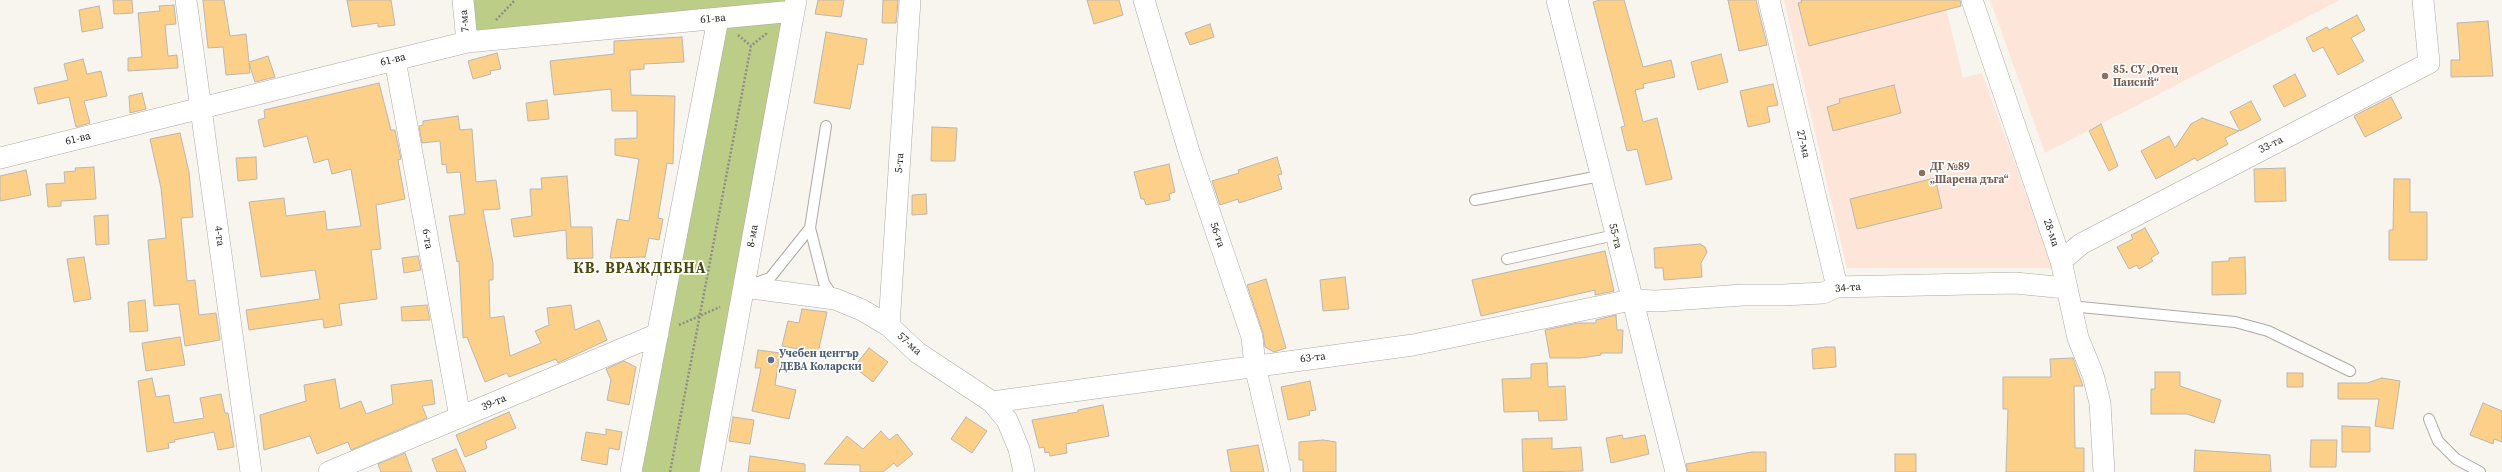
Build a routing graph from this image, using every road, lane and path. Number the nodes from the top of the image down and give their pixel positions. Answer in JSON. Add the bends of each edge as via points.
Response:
{"nodes":[{"id":1,"x":186,"y":0,"type":"edge"},
{"id":2,"x":463,"y":0,"type":"edge"},
{"id":3,"x":910,"y":0,"type":"edge"},
{"id":4,"x":1144,"y":0,"type":"edge"},
{"id":5,"x":1557,"y":0,"type":"edge"},
{"id":6,"x":1768,"y":0,"type":"edge"},
{"id":7,"x":1972,"y":0,"type":"edge"},
{"id":8,"x":2424,"y":0,"type":"edge"},
{"id":9,"x":795,"y":6,"type":"edge"},
{"id":10,"x":718,"y":19,"type":"junction"},
{"id":11,"x":770,"y":31,"type":"dead end"},
{"id":12,"x":467,"y":42,"type":"junction"},
{"id":13,"x":395,"y":60,"type":"junction"},
{"id":14,"x":201,"y":108,"type":"junction"},
{"id":15,"x":826,"y":126,"type":"dead end"},
{"id":16,"x":0,"y":158,"type":"edge"},
{"id":17,"x":1600,"y":176,"type":"junction"},
{"id":18,"x":1475,"y":200,"type":"dead end"},
{"id":19,"x":810,"y":228,"type":"junction"},
{"id":20,"x":1615,"y":235,"type":"junction"},
{"id":21,"x":1507,"y":259,"type":"dead end"},
{"id":22,"x":2061,"y":261,"type":"junction"},
{"id":23,"x":744,"y":287,"type":"junction"},
{"id":24,"x":1837,"y":287,"type":"junction"},
{"id":25,"x":2068,"y":297,"type":"junction"},
{"id":26,"x":835,"y":299,"type":"junction"},
{"id":27,"x":1631,"y":300,"type":"junction"},
{"id":28,"x":699,"y":316,"type":"junction"},
{"id":29,"x":889,"y":326,"type":"junction"},
{"id":30,"x":658,"y":334,"type":"junction"},
{"id":31,"x":1255,"y":366,"type":"junction"},
{"id":32,"x":2350,"y":371,"type":"dead end"},
{"id":33,"x":992,"y":402,"type":"junction"},
{"id":34,"x":460,"y":418,"type":"junction"},
{"id":35,"x":2429,"y":419,"type":"dead end"},
{"id":36,"x":251,"y":472,"type":"edge"},
{"id":37,"x":329,"y":472,"type":"edge"},
{"id":38,"x":631,"y":472,"type":"edge"},
{"id":39,"x":670,"y":472,"type":"edge"},
{"id":40,"x":710,"y":472,"type":"edge"},
{"id":41,"x":1024,"y":472,"type":"edge"},
{"id":42,"x":1280,"y":472,"type":"edge"},
{"id":43,"x":1676,"y":472,"type":"edge"},
{"id":44,"x":2104,"y":472,"type":"edge"},
{"id":45,"x":2480,"y":472,"type":"edge"}],
"edges":[{"from":1,"to":14,"type":"street","name":"4-та"},
{"from":2,"to":12,"type":"street","name":"7-ма"},
{"from":3,"to":29,"type":"street","name":"5-та"},
{"from":4,"to":31,"type":"street","name":"56-та","via":[[1190,155],[1252,337]]},
{"from":5,"to":17,"type":"street","name":"55-та"},
{"from":6,"to":24,"type":"street","name":"27-ма"},
{"from":7,"to":22,"type":"street","name":"28-ма"},
{"from":8,"to":22,"type":"street","name":"33-та","via":[[2429,63],[2081,244]]},
{"from":9,"to":10,"type":"street","name":"61-ва"},
{"from":9,"to":23,"type":"street","name":"8-ма"},
{"from":10,"to":12,"type":"street","name":"61-ва"},
{"from":10,"to":30,"type":"street"},
{"from":11,"to":28,"type":"path","via":[[751,46]]},
{"from":12,"to":13,"type":"street","name":"61-ва"},
{"from":13,"to":14,"type":"street","name":"61-ва"},
{"from":13,"to":34,"type":"street","name":"6-та"},
{"from":14,"to":16,"type":"street","name":"61-ва"},
{"from":14,"to":36,"type":"street","name":"4-та"},
{"from":15,"to":19,"type":"lane"},
{"from":17,"to":18,"type":"lane"},
{"from":17,"to":20,"type":"street","name":"55-та"},
{"from":19,"to":23,"type":"lane","via":[[770,278]]},
{"from":19,"to":26,"type":"lane","via":[[824,283]]},
{"from":20,"to":21,"type":"lane"},
{"from":20,"to":27,"type":"street","name":"55-та"},
{"from":22,"to":25,"type":"street","name":"28-ма"},
{"from":23,"to":26,"type":"street","name":"57-ма"},
{"from":23,"to":28,"type":"path","via":[[730,303]]},
{"from":23,"to":40,"type":"street","name":"8-ма"},
{"from":24,"to":25,"type":"street","name":"34-та","via":[[2015,283]]},
{"from":24,"to":27,"type":"street","name":"34-та","via":[[1823,292],[1783,295],[1743,295],[1657,302]]},
{"from":25,"to":32,"type":"lane","via":[[2235,322],[2268,331]]},
{"from":25,"to":44,"type":"street","name":"28-ма","via":[[2100,403]]},
{"from":26,"to":29,"type":"street","name":"57-ма","via":[[862,310]]},
{"from":27,"to":31,"type":"street","name":"63-та","via":[[1413,345]]},
{"from":27,"to":43,"type":"street","name":"55-та"},
{"from":28,"to":30,"type":"path"},
{"from":28,"to":39,"type":"path"},
{"from":29,"to":33,"type":"street","name":"57-ма","via":[[918,353]]},
{"from":30,"to":34,"type":"street","name":"39-та"},
{"from":30,"to":38,"type":"street"},
{"from":31,"to":33,"type":"street","name":"63-та"},
{"from":31,"to":42,"type":"street","name":"56-та"},
{"from":33,"to":41,"type":"street","name":"57-ма","via":[[1007,420],[1019,449]]},
{"from":34,"to":37,"type":"street","name":"39-та"},
{"from":35,"to":45,"type":"lane","via":[[2438,441],[2451,455]]}]}
